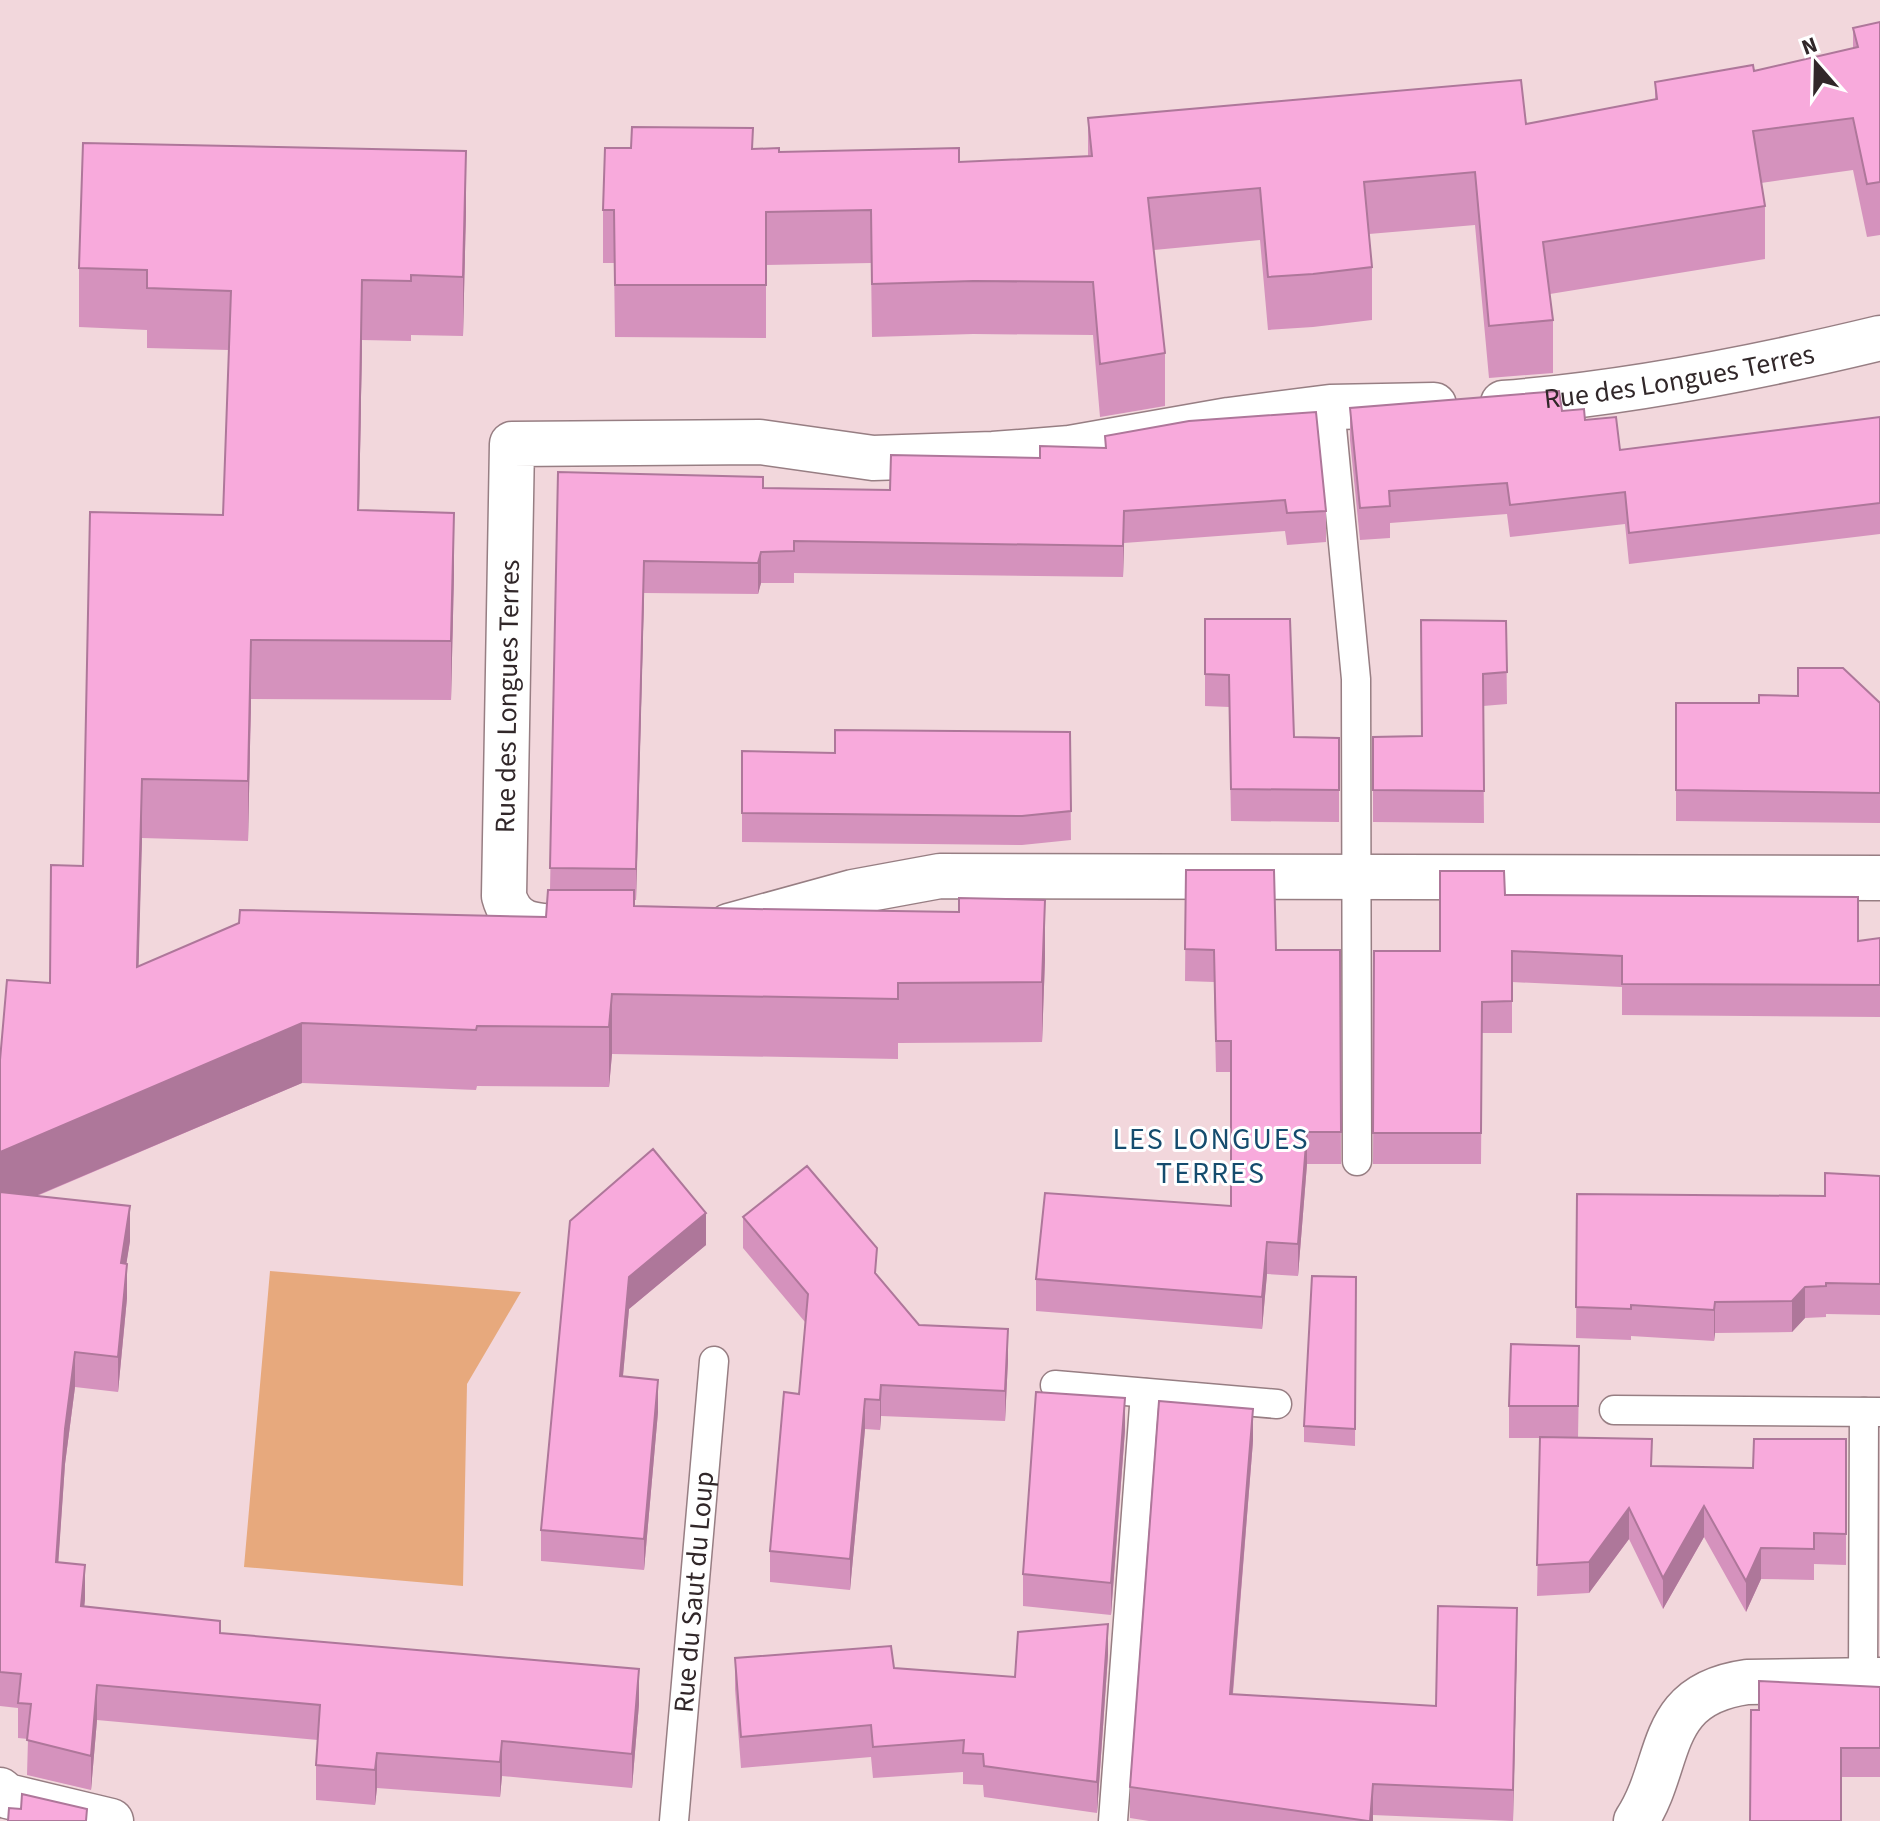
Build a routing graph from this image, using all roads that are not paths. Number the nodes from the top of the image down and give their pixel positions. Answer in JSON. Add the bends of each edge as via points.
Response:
{"nodes":[{"id":1,"x":1880,"y":338,"type":"edge"},
{"id":2,"x":1330,"y":407,"type":"junction"},
{"id":3,"x":1356,"y":877,"type":"junction"},
{"id":4,"x":1880,"y":878,"type":"edge"},
{"id":5,"x":618,"y":927,"type":"edge"},
{"id":6,"x":693,"y":927,"type":"edge"},
{"id":7,"x":1357,"y":1161,"type":"dead end"},
{"id":8,"x":714,"y":1361,"type":"dead end"},
{"id":9,"x":1055,"y":1385,"type":"dead end"},
{"id":10,"x":1145,"y":1393,"type":"junction"},
{"id":11,"x":1277,"y":1404,"type":"dead end"},
{"id":12,"x":1614,"y":1410,"type":"dead end"},
{"id":13,"x":1872,"y":1412,"type":"edge"},
{"id":14,"x":1871,"y":1680,"type":"edge"},
{"id":15,"x":0,"y":1790,"type":"edge"},
{"id":16,"x":111,"y":1821,"type":"edge"},
{"id":17,"x":674,"y":1821,"type":"edge"},
{"id":18,"x":1113,"y":1821,"type":"edge"},
{"id":19,"x":1636,"y":1821,"type":"edge"}],
"edges":[{"from":1,"to":2,"type":"street","name":"Rue des Longues Terres","via":[[1606,392],[1505,403]]},
{"from":2,"to":3,"type":"lane","via":[[1356,679]]},
{"from":2,"to":5,"type":"street","name":"Rue des Longues Terres","via":[[1070,448],[993,454],[873,458],[760,442],[512,444],[504,896],[507,909],[526,924]]},
{"from":3,"to":4,"type":"street"},
{"from":3,"to":6,"type":"street","via":[[940,876],[853,892],[732,926]]},
{"from":3,"to":7,"type":"lane"},
{"from":8,"to":17,"type":"lane","name":"Rue du Saut du Loup"},
{"from":9,"to":10,"type":"lane"},
{"from":10,"to":11,"type":"lane"},
{"from":10,"to":18,"type":"lane"},
{"from":12,"to":13,"type":"lane"},
{"from":13,"to":14,"type":"lane"},
{"from":14,"to":19,"type":"street","via":[[1747,1682],[1708,1694],[1678,1720]]},
{"from":15,"to":16,"type":"street"}]}
